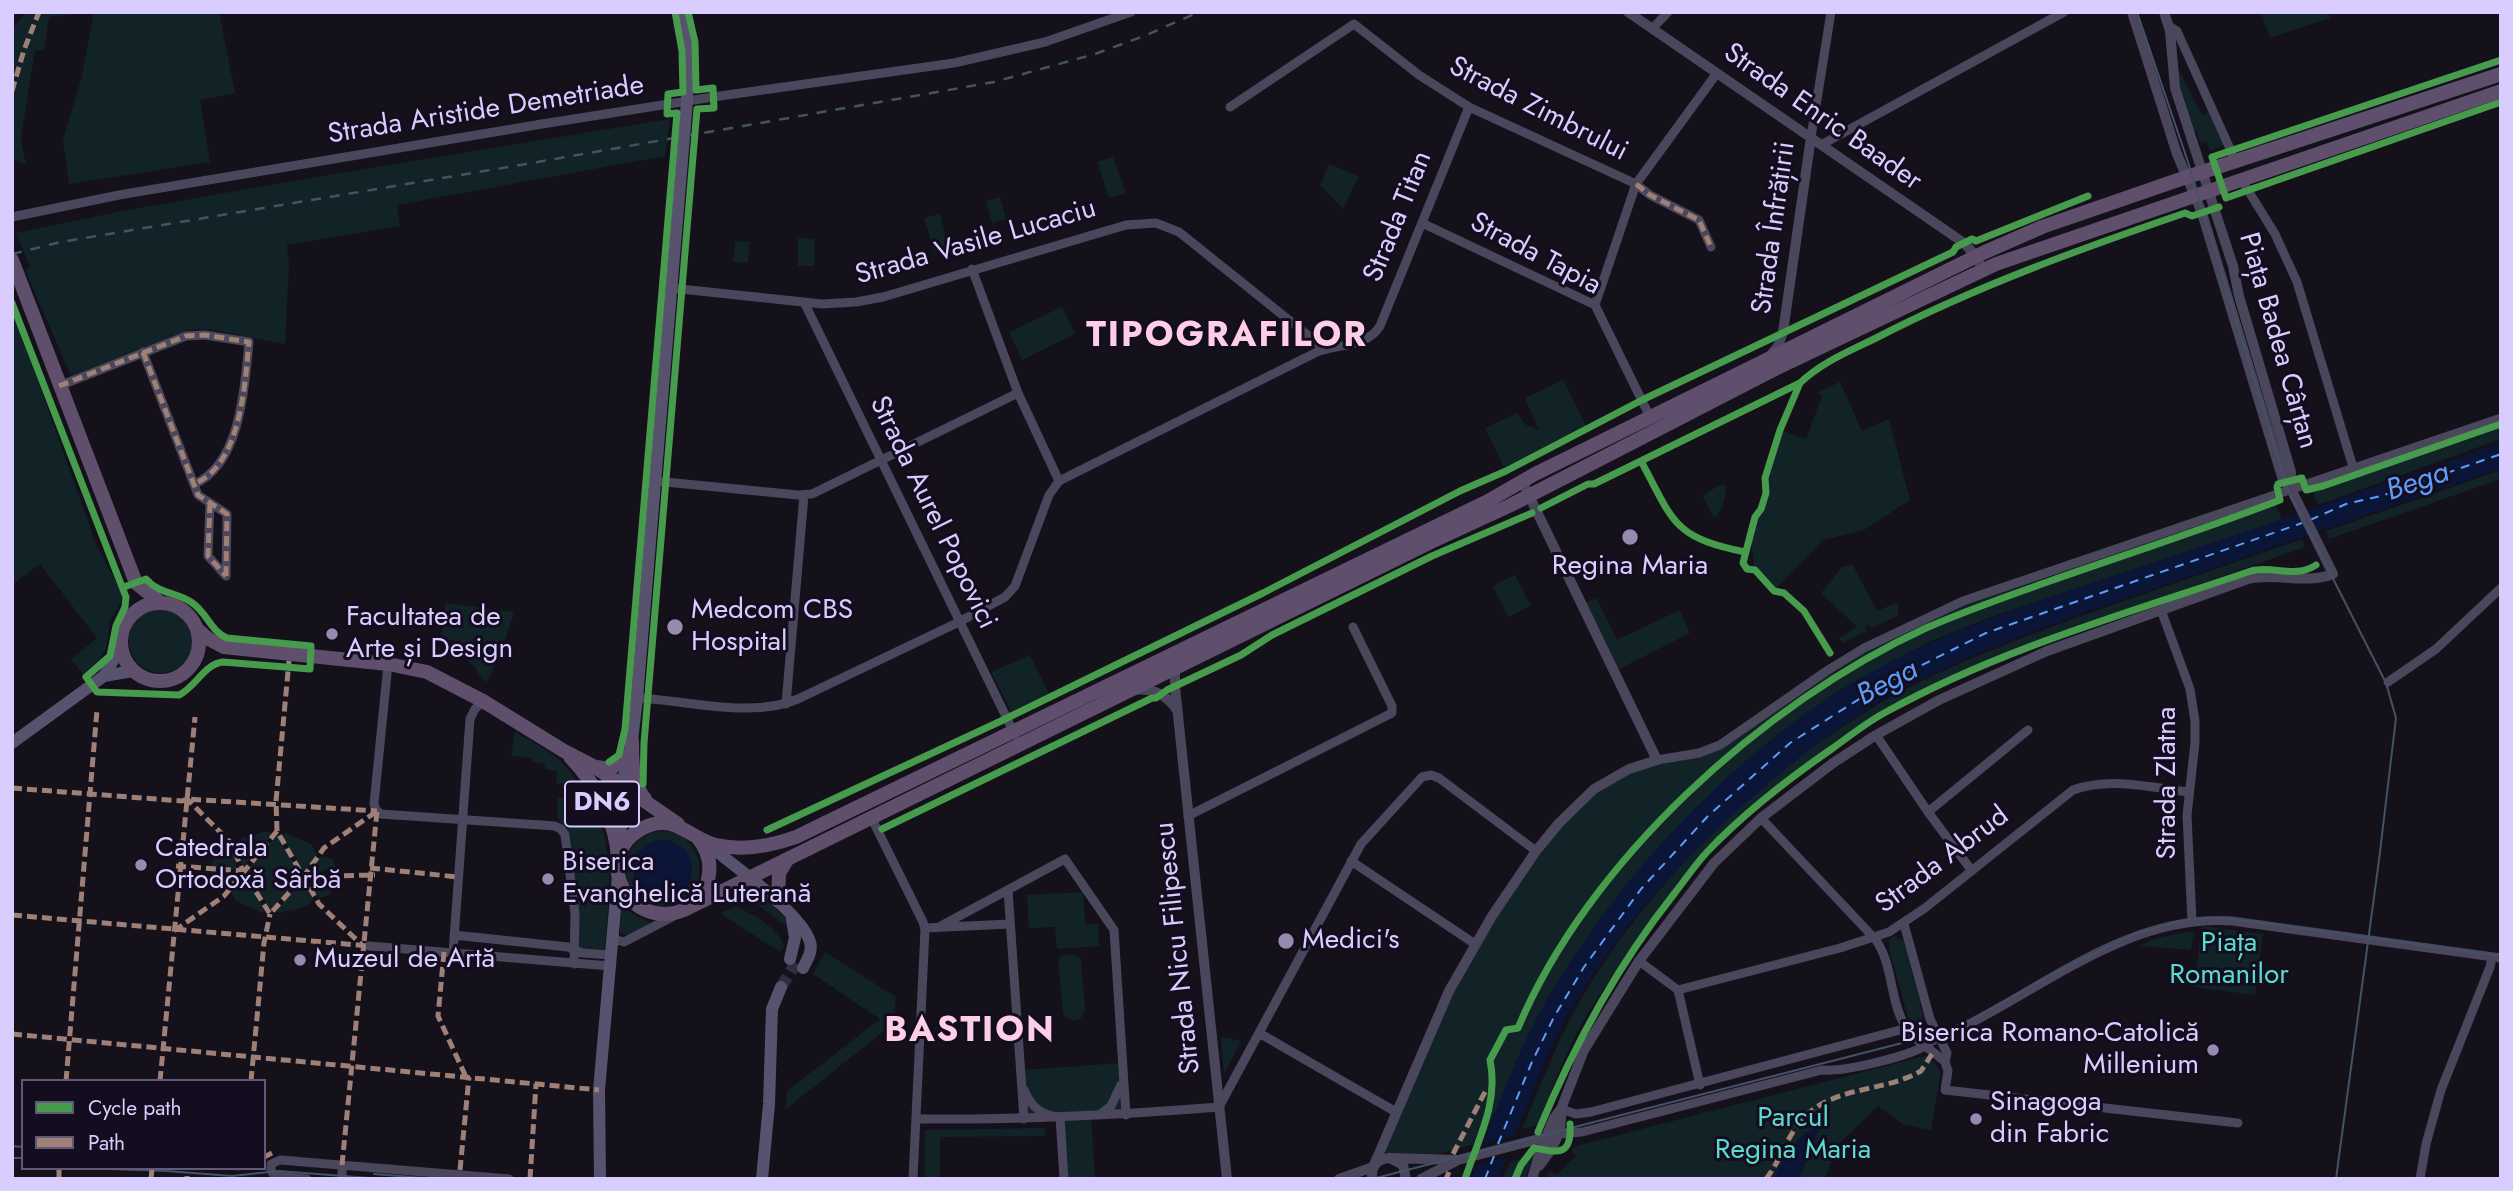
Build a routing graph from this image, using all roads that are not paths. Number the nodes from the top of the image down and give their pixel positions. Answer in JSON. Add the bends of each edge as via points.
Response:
{"nodes":[{"id":1,"x":682,"y":12,"type":"edge"},
{"id":2,"x":1131,"y":12,"type":"edge"},
{"id":3,"x":1628,"y":12,"type":"edge"},
{"id":4,"x":1668,"y":12,"type":"edge"},
{"id":5,"x":1831,"y":12,"type":"edge"},
{"id":6,"x":2064,"y":12,"type":"edge"},
{"id":7,"x":2132,"y":12,"type":"edge"},
{"id":8,"x":2164,"y":12,"type":"edge"},
{"id":9,"x":2169,"y":26,"type":"junction"},
{"id":10,"x":1652,"y":29,"type":"junction"},
{"id":11,"x":1717,"y":73,"type":"junction"},
{"id":12,"x":2501,"y":74,"type":"edge"},
{"id":13,"x":2501,"y":91,"type":"edge"},
{"id":14,"x":687,"y":101,"type":"junction"},
{"id":15,"x":1230,"y":107,"type":"dead end"},
{"id":16,"x":1468,"y":107,"type":"junction"},
{"id":17,"x":1811,"y":137,"type":"junction"},
{"id":18,"x":1821,"y":145,"type":"junction"},
{"id":19,"x":2236,"y":162,"type":"junction"},
{"id":20,"x":2203,"y":173,"type":"junction"},
{"id":21,"x":2186,"y":178,"type":"junction"},
{"id":22,"x":2241,"y":179,"type":"junction"},
{"id":23,"x":1636,"y":184,"type":"junction"},
{"id":24,"x":2208,"y":190,"type":"junction"},
{"id":25,"x":2193,"y":195,"type":"junction"},
{"id":26,"x":12,"y":217,"type":"edge"},
{"id":27,"x":1422,"y":223,"type":"junction"},
{"id":28,"x":1712,"y":247,"type":"dead end"},
{"id":29,"x":12,"y":260,"type":"edge"},
{"id":30,"x":1979,"y":263,"type":"junction"},
{"id":31,"x":972,"y":269,"type":"junction"},
{"id":32,"x":671,"y":288,"type":"junction"},
{"id":33,"x":804,"y":302,"type":"junction"},
{"id":34,"x":1595,"y":305,"type":"junction"},
{"id":35,"x":1325,"y":349,"type":"junction"},
{"id":36,"x":143,"y":352,"type":"junction"},
{"id":37,"x":1764,"y":361,"type":"junction"},
{"id":38,"x":59,"y":386,"type":"junction"},
{"id":39,"x":1018,"y":393,"type":"junction"},
{"id":40,"x":1650,"y":417,"type":"junction"},
{"id":41,"x":2501,"y":418,"type":"edge"},
{"id":42,"x":883,"y":460,"type":"junction"},
{"id":43,"x":2353,"y":467,"type":"junction"},
{"id":44,"x":655,"y":481,"type":"junction"},
{"id":45,"x":1059,"y":481,"type":"junction"},
{"id":46,"x":1522,"y":481,"type":"junction"},
{"id":47,"x":194,"y":484,"type":"junction"},
{"id":48,"x":2293,"y":493,"type":"junction"},
{"id":49,"x":804,"y":495,"type":"junction"},
{"id":50,"x":1530,"y":496,"type":"junction"},
{"id":51,"x":210,"y":503,"type":"junction"},
{"id":52,"x":136,"y":583,"type":"junction"},
{"id":53,"x":2501,"y":587,"type":"edge"},
{"id":54,"x":161,"y":603,"type":"junction"},
{"id":55,"x":2161,"y":610,"type":"junction"},
{"id":56,"x":133,"y":614,"type":"junction"},
{"id":57,"x":959,"y":622,"type":"junction"},
{"id":58,"x":1353,"y":627,"type":"dead end"},
{"id":59,"x":197,"y":629,"type":"junction"},
{"id":60,"x":121,"y":647,"type":"junction"},
{"id":61,"x":223,"y":647,"type":"junction"},
{"id":62,"x":196,"y":658,"type":"junction"},
{"id":63,"x":1175,"y":661,"type":"junction"},
{"id":64,"x":388,"y":664,"type":"junction"},
{"id":65,"x":133,"y":671,"type":"junction"},
{"id":66,"x":104,"y":676,"type":"junction"},
{"id":67,"x":2388,"y":682,"type":"dead end"},
{"id":68,"x":1130,"y":690,"type":"junction"},
{"id":69,"x":637,"y":698,"type":"junction"},
{"id":70,"x":483,"y":701,"type":"junction"},
{"id":71,"x":786,"y":704,"type":"junction"},
{"id":72,"x":1178,"y":713,"type":"junction"},
{"id":73,"x":2028,"y":730,"type":"dead end"},
{"id":74,"x":1876,"y":735,"type":"junction"},
{"id":75,"x":1017,"y":738,"type":"junction"},
{"id":76,"x":12,"y":743,"type":"edge"},
{"id":77,"x":630,"y":748,"type":"junction"},
{"id":78,"x":564,"y":751,"type":"junction"},
{"id":79,"x":1657,"y":760,"type":"junction"},
{"id":80,"x":595,"y":767,"type":"junction"},
{"id":81,"x":623,"y":785,"type":"junction"},
{"id":82,"x":2188,"y":792,"type":"junction"},
{"id":83,"x":653,"y":808,"type":"junction"},
{"id":84,"x":1928,"y":812,"type":"junction"},
{"id":85,"x":1188,"y":816,"type":"junction"},
{"id":86,"x":871,"y":817,"type":"junction"},
{"id":87,"x":1761,"y":818,"type":"junction"},
{"id":88,"x":463,"y":820,"type":"junction"},
{"id":89,"x":690,"y":831,"type":"junction"},
{"id":90,"x":1536,"y":852,"type":"junction"},
{"id":91,"x":795,"y":855,"type":"junction"},
{"id":92,"x":1351,"y":861,"type":"junction"},
{"id":93,"x":618,"y":866,"type":"junction"},
{"id":94,"x":1972,"y":871,"type":"junction"},
{"id":95,"x":749,"y":878,"type":"junction"},
{"id":96,"x":1008,"y":890,"type":"junction"},
{"id":97,"x":778,"y":901,"type":"junction"},
{"id":98,"x":687,"y":908,"type":"junction"},
{"id":99,"x":790,"y":913,"type":"junction"},
{"id":100,"x":2193,"y":921,"type":"junction"},
{"id":101,"x":1010,"y":924,"type":"junction"},
{"id":102,"x":1904,"y":924,"type":"junction"},
{"id":103,"x":925,"y":928,"type":"junction"},
{"id":104,"x":939,"y":928,"type":"junction"},
{"id":105,"x":454,"y":935,"type":"junction"},
{"id":106,"x":612,"y":935,"type":"junction"},
{"id":107,"x":1875,"y":938,"type":"junction"},
{"id":108,"x":1475,"y":944,"type":"junction"},
{"id":109,"x":369,"y":946,"type":"dead end"},
{"id":110,"x":575,"y":950,"type":"junction"},
{"id":111,"x":453,"y":953,"type":"junction"},
{"id":112,"x":2496,"y":958,"type":"edge"},
{"id":113,"x":610,"y":961,"type":"junction"},
{"id":114,"x":1639,"y":961,"type":"junction"},
{"id":115,"x":574,"y":964,"type":"junction"},
{"id":116,"x":780,"y":987,"type":"tunnel mouth"},
{"id":117,"x":1678,"y":990,"type":"junction"},
{"id":118,"x":1954,"y":1031,"type":"junction"},
{"id":119,"x":1911,"y":1032,"type":"junction"},
{"id":120,"x":1259,"y":1033,"type":"junction"},
{"id":121,"x":1937,"y":1037,"type":"junction"},
{"id":122,"x":1925,"y":1046,"type":"junction"},
{"id":123,"x":1946,"y":1057,"type":"junction"},
{"id":124,"x":1123,"y":1073,"type":"junction"},
{"id":125,"x":1021,"y":1079,"type":"junction"},
{"id":126,"x":1700,"y":1084,"type":"junction"},
{"id":127,"x":1220,"y":1107,"type":"junction"},
{"id":128,"x":1561,"y":1109,"type":"junction"},
{"id":129,"x":1396,"y":1112,"type":"junction"},
{"id":130,"x":1126,"y":1115,"type":"junction"},
{"id":131,"x":1093,"y":1116,"type":"junction"},
{"id":132,"x":1060,"y":1117,"type":"junction"},
{"id":133,"x":917,"y":1119,"type":"junction"},
{"id":134,"x":1024,"y":1119,"type":"junction"},
{"id":135,"x":2238,"y":1123,"type":"dead end"},
{"id":136,"x":1553,"y":1135,"type":"junction"},
{"id":137,"x":1385,"y":1138,"type":"junction"},
{"id":138,"x":1388,"y":1158,"type":"junction"},
{"id":139,"x":1458,"y":1160,"type":"junction"},
{"id":140,"x":342,"y":1165,"type":"junction"},
{"id":141,"x":1373,"y":1170,"type":"edge"},
{"id":142,"x":1534,"y":1175,"type":"edge"},
{"id":143,"x":307,"y":1179,"type":"edge"},
{"id":144,"x":342,"y":1179,"type":"edge"},
{"id":145,"x":509,"y":1179,"type":"edge"},
{"id":146,"x":600,"y":1179,"type":"edge"},
{"id":147,"x":762,"y":1179,"type":"edge"},
{"id":148,"x":913,"y":1179,"type":"edge"},
{"id":149,"x":1064,"y":1179,"type":"edge"},
{"id":150,"x":1227,"y":1179,"type":"edge"},
{"id":151,"x":1339,"y":1179,"type":"edge"},
{"id":152,"x":1406,"y":1179,"type":"edge"},
{"id":153,"x":1421,"y":1179,"type":"edge"},
{"id":154,"x":2420,"y":1179,"type":"edge"}],
"edges":[{"from":1,"to":14,"type":"main road","via":[[689,49]]},
{"from":2,"to":14,"type":"street","name":"Strada Aristide Demetriade","via":[[993,55]]},
{"from":3,"to":10,"type":"street","name":"Strada Enric Baader"},
{"from":4,"to":10,"type":"street"},
{"from":5,"to":17,"type":"street","name":"Strada Înfrățirii"},
{"from":6,"to":18,"type":"street"},
{"from":7,"to":21,"type":"street","name":"Piața Badea Cârțan"},
{"from":8,"to":9,"type":"street","name":"Piața Badea Cârțan"},
{"from":9,"to":19,"type":"street","via":[[2178,32]]},
{"from":9,"to":20,"type":"street","name":"Piața Badea Cârțan","via":[[2174,84]]},
{"from":10,"to":11,"type":"street","name":"Strada Enric Baader"},
{"from":11,"to":17,"type":"street","name":"Strada Enric Baader"},
{"from":11,"to":23,"type":"street"},
{"from":12,"to":19,"type":"main road","number":"DN6"},
{"from":13,"to":22,"type":"main road","number":"DN6"},
{"from":14,"to":26,"type":"street","name":"Strada Aristide Demetriade","via":[[119,195]]},
{"from":14,"to":32,"type":"main road"},
{"from":15,"to":16,"type":"street","name":"Strada Zimbrului","via":[[1354,24],[1407,67]]},
{"from":16,"to":23,"type":"street","name":"Strada Zimbrului"},
{"from":16,"to":27,"type":"street","name":"Strada Titan"},
{"from":17,"to":18,"type":"street","name":"Strada Enric Baader"},
{"from":17,"to":37,"type":"street","name":"Strada Înfrățirii","via":[[1783,332]]},
{"from":18,"to":30,"type":"street","name":"Strada Enric Baader","via":[[1964,243]]},
{"from":19,"to":20,"type":"main road","number":"DN6"},
{"from":20,"to":21,"type":"main road","number":"DN6"},
{"from":20,"to":24,"type":"street","name":"Piața Badea Cârțan"},
{"from":21,"to":25,"type":"street","name":"Piața Badea Cârțan"},
{"from":21,"to":30,"type":"main road","number":"DN6","via":[[2042,227]]},
{"from":22,"to":24,"type":"main road","number":"DN6"},
{"from":22,"to":43,"type":"street","name":"Piața Badea Cârțan","via":[[2275,234],[2297,282]]},
{"from":23,"to":28,"type":"street","name":"Strada Zimbrului","via":[[1699,220]]},
{"from":23,"to":34,"type":"street"},
{"from":24,"to":25,"type":"main road","number":"DN6"},
{"from":24,"to":48,"type":"street","name":"Piața Badea Cârțan","via":[[2291,472]]},
{"from":25,"to":30,"type":"main road","number":"DN6"},
{"from":25,"to":48,"type":"street","name":"Piața Badea Cârțan","via":[[2283,480]]},
{"from":27,"to":34,"type":"street","name":"Strada Tapia"},
{"from":27,"to":35,"type":"street","name":"Strada Titan","via":[[1376,332],[1360,343]]},
{"from":29,"to":38,"type":"main road","number":"DN6"},
{"from":30,"to":37,"type":"main road","number":"DN6"},
{"from":30,"to":50,"type":"main road","number":"DN6"},
{"from":31,"to":33,"type":"street","name":"Strada Vasile Lucaciu","via":[[861,302]]},
{"from":31,"to":35,"type":"street","name":"Strada Vasile Lucaciu","via":[[1126,225],[1156,223],[1176,230]]},
{"from":31,"to":39,"type":"street"},
{"from":32,"to":33,"type":"street","name":"Strada Vasile Lucaciu"},
{"from":32,"to":44,"type":"main road"},
{"from":33,"to":42,"type":"street","name":"Strada Aurel Popovici"},
{"from":34,"to":40,"type":"street","name":"Strada Tapia"},
{"from":35,"to":45,"type":"street","name":"Strada Titan"},
{"from":36,"to":38,"type":"street"},
{"from":36,"to":47,"type":"street"},
{"from":36,"to":47,"type":"street","via":[[195,334],[249,342],[234,431],[222,459]]},
{"from":37,"to":40,"type":"main road","number":"DN6"},
{"from":38,"to":52,"type":"main road","number":"DN6"},
{"from":39,"to":42,"type":"street"},
{"from":39,"to":45,"type":"street"},
{"from":40,"to":46,"type":"main road","number":"DN6"},
{"from":41,"to":43,"type":"street"},
{"from":42,"to":49,"type":"street"},
{"from":42,"to":57,"type":"street","name":"Strada Aurel Popovici"},
{"from":43,"to":48,"type":"street"},
{"from":44,"to":49,"type":"street"},
{"from":44,"to":69,"type":"main road"},
{"from":45,"to":57,"type":"street","via":[[1048,498],[1015,586],[1002,599]]},
{"from":46,"to":50,"type":"street"},
{"from":46,"to":63,"type":"main road","number":"DN6"},
{"from":47,"to":51,"type":"street","via":[[199,496]]},
{"from":48,"to":55,"type":"street","via":[[2333,574],[2313,580],[2256,577]]},
{"from":48,"to":79,"type":"street","via":[[1942,609],[1846,658],[1720,745]]},
{"from":49,"to":71,"type":"street"},
{"from":50,"to":63,"type":"main road","number":"DN6"},
{"from":50,"to":79,"type":"street"},
{"from":51,"to":51,"type":"street","via":[[208,556],[226,576],[228,515]]},
{"from":52,"to":54,"type":"main road","number":"DN6"},
{"from":52,"to":56,"type":"main road","number":"DN6"},
{"from":53,"to":67,"type":"street","via":[[2436,649]]},
{"from":54,"to":56,"type":"main road"},
{"from":54,"to":59,"type":"main road","number":"DN6","via":[[183,611]]},
{"from":55,"to":74,"type":"street","via":[[2048,651],[1938,700]]},
{"from":55,"to":82,"type":"street","name":"Strada Zlatna","via":[[2193,702],[2195,743]]},
{"from":56,"to":60,"type":"main road","number":"DN6","via":[[124,628]]},
{"from":57,"to":71,"type":"street"},
{"from":57,"to":75,"type":"street","name":"Strada Aurel Popovici"},
{"from":58,"to":85,"type":"street","via":[[1392,713]]},
{"from":59,"to":61,"type":"main road","number":"DN6"},
{"from":59,"to":62,"type":"main road"},
{"from":60,"to":65,"type":"main road"},
{"from":60,"to":66,"type":"main road"},
{"from":61,"to":62,"type":"main road","number":"DN6"},
{"from":61,"to":64,"type":"main road","number":"DN6"},
{"from":62,"to":65,"type":"main road","number":"DN6","via":[[186,671],[168,680],[151,680]]},
{"from":63,"to":68,"type":"main road","number":"DN6"},
{"from":63,"to":72,"type":"street","name":"Strada Nicu Filipescu"},
{"from":63,"to":75,"type":"main road","number":"DN6"},
{"from":64,"to":70,"type":"main road","number":"DN6","via":[[427,672]]},
{"from":64,"to":88,"type":"street","via":[[376,810]]},
{"from":65,"to":66,"type":"main road"},
{"from":66,"to":76,"type":"main road"},
{"from":68,"to":72,"type":"street","via":[[1161,694]]},
{"from":68,"to":75,"type":"main road","number":"DN6"},
{"from":69,"to":71,"type":"street","via":[[758,709]]},
{"from":69,"to":77,"type":"main road"},
{"from":70,"to":78,"type":"main road","number":"DN6"},
{"from":70,"to":88,"type":"street","via":[[470,719]]},
{"from":72,"to":85,"type":"street","name":"Strada Nicu Filipescu"},
{"from":73,"to":84,"type":"street"},
{"from":74,"to":84,"type":"street"},
{"from":74,"to":87,"type":"street"},
{"from":75,"to":86,"type":"main road","number":"DN6"},
{"from":75,"to":89,"type":"main road","number":"DN6","via":[[781,843],[727,847]]},
{"from":77,"to":80,"type":"main road","via":[[611,769]]},
{"from":77,"to":81,"type":"main road"},
{"from":77,"to":83,"type":"main road","via":[[636,785]]},
{"from":78,"to":80,"type":"main road","number":"DN6"},
{"from":78,"to":93,"type":"main road","number":"DN6","via":[[589,781],[607,814],[617,844]]},
{"from":79,"to":90,"type":"street","via":[[1629,769],[1594,789]]},
{"from":80,"to":81,"type":"main road","number":"DN6"},
{"from":81,"to":83,"type":"main road","number":"DN6"},
{"from":81,"to":93,"type":"main road"},
{"from":82,"to":94,"type":"street","name":"Strada Abrud","via":[[2113,783],[2073,790]]},
{"from":82,"to":100,"type":"street","name":"Strada Zlatna"},
{"from":83,"to":89,"type":"main road","number":"DN6"},
{"from":84,"to":94,"type":"street"},
{"from":85,"to":127,"type":"street","name":"Strada Nicu Filipescu"},
{"from":86,"to":91,"type":"main road","number":"DN6"},
{"from":86,"to":103,"type":"street"},
{"from":87,"to":107,"type":"street"},
{"from":87,"to":114,"type":"street","via":[[1714,863]]},
{"from":88,"to":105,"type":"street"},
{"from":88,"to":110,"type":"street","via":[[555,826],[563,832],[575,914]]},
{"from":89,"to":93,"type":"main road","number":"DN6","via":[[665,823],[645,827],[626,843]]},
{"from":89,"to":95,"type":"main road"},
{"from":89,"to":98,"type":"main road","number":"DN6","via":[[706,852],[710,872],[702,895]]},
{"from":90,"to":92,"type":"street","via":[[1438,777],[1426,775],[1367,835]]},
{"from":90,"to":108,"type":"street"},
{"from":91,"to":95,"type":"main road","number":"DN6"},
{"from":91,"to":97,"type":"main road","via":[[780,871]]},
{"from":92,"to":108,"type":"street"},
{"from":92,"to":120,"type":"street"},
{"from":93,"to":98,"type":"main road","number":"DN6","via":[[623,889],[638,907],[664,915]]},
{"from":93,"to":106,"type":"main road"},
{"from":94,"to":102,"type":"street","name":"Strada Abrud"},
{"from":95,"to":97,"type":"main road"},
{"from":95,"to":98,"type":"main road","number":"DN6"},
{"from":96,"to":101,"type":"street"},
{"from":96,"to":104,"type":"street"},
{"from":96,"to":124,"type":"street","via":[[1065,859],[1114,930]]},
{"from":97,"to":99,"type":"main road"},
{"from":98,"to":106,"type":"street","via":[[624,942]]},
{"from":99,"to":99,"type":"main road","via":[[795,938],[796,963],[803,949],[802,929]]},
{"from":100,"to":112,"type":"street","via":[[2242,922]]},
{"from":100,"to":118,"type":"street","via":[[2134,935]]},
{"from":101,"to":104,"type":"street"},
{"from":101,"to":125,"type":"street"},
{"from":102,"to":107,"type":"street","name":"Strada Abrud"},
{"from":102,"to":121,"type":"street"},
{"from":103,"to":104,"type":"street"},
{"from":103,"to":133,"type":"street"},
{"from":105,"to":110,"type":"street"},
{"from":105,"to":111,"type":"street"},
{"from":106,"to":113,"type":"main road"},
{"from":107,"to":117,"type":"street","name":"Strada Abrud"},
{"from":107,"to":119,"type":"street","via":[[1884,953],[1903,1021]]},
{"from":108,"to":129,"type":"street","via":[[1438,1014]]},
{"from":109,"to":111,"type":"street"},
{"from":110,"to":113,"type":"street"},
{"from":110,"to":115,"type":"street"},
{"from":111,"to":115,"type":"street"},
{"from":112,"to":154,"type":"street","via":[[2441,1090]]},
{"from":113,"to":115,"type":"street"},
{"from":113,"to":146,"type":"main road","via":[[599,1090]]},
{"from":114,"to":117,"type":"street"},
{"from":114,"to":128,"type":"street","via":[[1584,1050]]},
{"from":116,"to":147,"type":"main road","via":[[770,1041]]},
{"from":117,"to":126,"type":"street"},
{"from":118,"to":121,"type":"street"},
{"from":118,"to":123,"type":"street"},
{"from":119,"to":121,"type":"street"},
{"from":119,"to":122,"type":"street"},
{"from":119,"to":126,"type":"street","via":[[1900,1030]]},
{"from":120,"to":127,"type":"street"},
{"from":120,"to":129,"type":"street"},
{"from":121,"to":122,"type":"street"},
{"from":121,"to":123,"type":"street"},
{"from":122,"to":123,"type":"street"},
{"from":122,"to":136,"type":"street","via":[[1837,1071],[1822,1070],[1582,1132]]},
{"from":123,"to":135,"type":"street","via":[[1945,1090]]},
{"from":124,"to":130,"type":"street"},
{"from":124,"to":131,"type":"street","via":[[1114,1102],[1104,1113]]},
{"from":125,"to":132,"type":"street","via":[[1035,1109]]},
{"from":125,"to":134,"type":"street"},
{"from":126,"to":128,"type":"street","via":[[1591,1112]]},
{"from":127,"to":130,"type":"street"},
{"from":127,"to":150,"type":"street","name":"Strada Nicu Filipescu"},
{"from":128,"to":136,"type":"street"},
{"from":129,"to":137,"type":"street"},
{"from":130,"to":131,"type":"street"},
{"from":131,"to":132,"type":"street"},
{"from":132,"to":134,"type":"street"},
{"from":132,"to":149,"type":"street"},
{"from":133,"to":134,"type":"street"},
{"from":133,"to":148,"type":"street"},
{"from":136,"to":139,"type":"street"},
{"from":136,"to":142,"type":"street"},
{"from":137,"to":138,"type":"street"},
{"from":137,"to":141,"type":"street"},
{"from":138,"to":139,"type":"street"},
{"from":138,"to":141,"type":"street"},
{"from":138,"to":152,"type":"street","via":[[1403,1165]]},
{"from":139,"to":153,"type":"street"},
{"from":140,"to":143,"type":"street","via":[[280,1160],[271,1164],[276,1176]]},
{"from":140,"to":144,"type":"street"},
{"from":140,"to":145,"type":"street"},
{"from":141,"to":151,"type":"street"}]}
